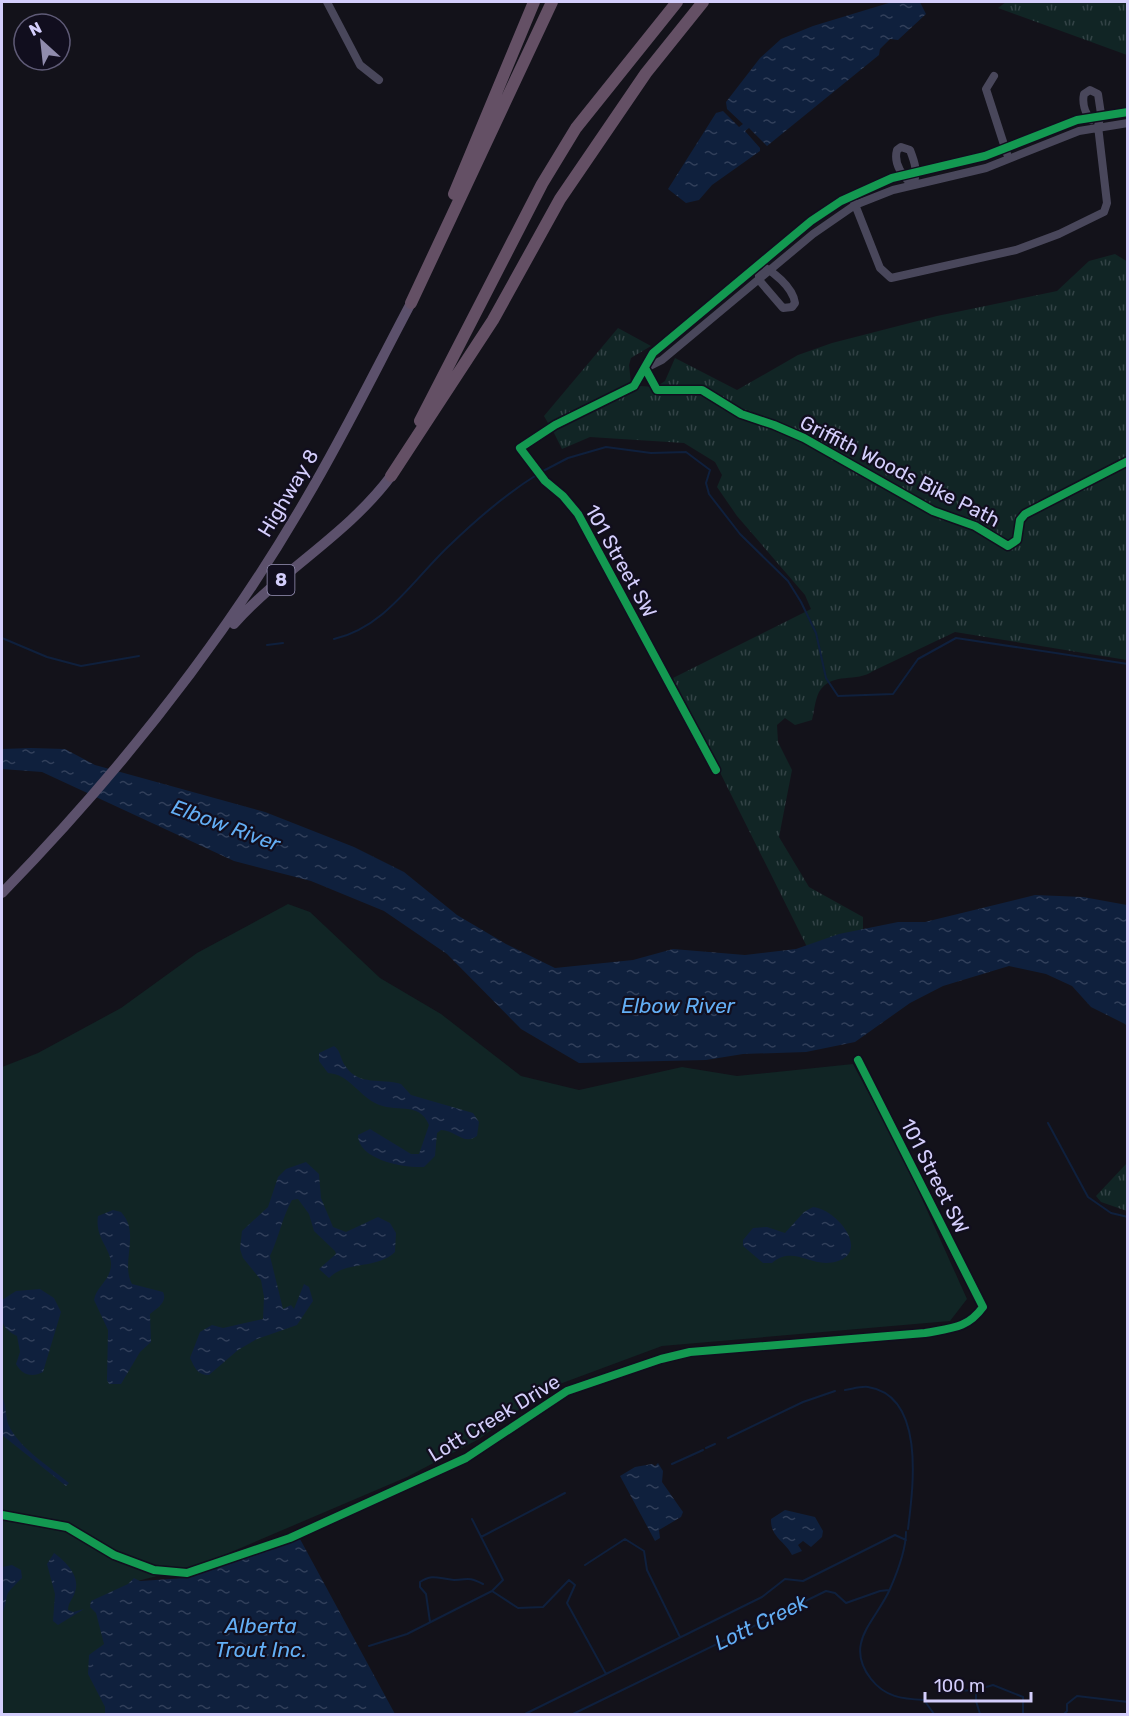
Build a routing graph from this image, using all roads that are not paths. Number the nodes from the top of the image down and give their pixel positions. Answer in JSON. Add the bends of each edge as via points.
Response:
{"nodes":[{"id":1,"x":327,"y":2,"type":"edge"},
{"id":2,"x":534,"y":2,"type":"edge"},
{"id":3,"x":552,"y":2,"type":"edge"},
{"id":4,"x":677,"y":2,"type":"edge"},
{"id":5,"x":703,"y":2,"type":"edge"},
{"id":6,"x":994,"y":76,"type":"dead end"},
{"id":7,"x":379,"y":80,"type":"dead end"},
{"id":8,"x":1128,"y":112,"type":"edge"},
{"id":9,"x":1101,"y":114,"type":"junction"},
{"id":10,"x":1088,"y":117,"type":"junction"},
{"id":11,"x":1128,"y":123,"type":"edge"},
{"id":12,"x":1098,"y":126,"type":"junction"},
{"id":13,"x":1005,"y":150,"type":"junction"},
{"id":14,"x":1008,"y":160,"type":"junction"},
{"id":15,"x":918,"y":172,"type":"junction"},
{"id":16,"x":902,"y":176,"type":"junction"},
{"id":17,"x":913,"y":185,"type":"junction"},
{"id":18,"x":851,"y":195,"type":"junction"},
{"id":19,"x":855,"y":205,"type":"junction"},
{"id":20,"x":759,"y":265,"type":"junction"},
{"id":21,"x":771,"y":270,"type":"junction"},
{"id":22,"x":759,"y":280,"type":"junction"},
{"id":23,"x":411,"y":303,"type":"junction"},
{"id":24,"x":645,"y":368,"type":"junction"},
{"id":25,"x":391,"y":476,"type":"junction"},
{"id":26,"x":178,"y":691,"type":"junction"},
{"id":27,"x":716,"y":770,"type":"dead end"},
{"id":28,"x":2,"y":893,"type":"edge"},
{"id":29,"x":858,"y":1060,"type":"dead end"},
{"id":30,"x":983,"y":1307,"type":"joint"},
{"id":31,"x":2,"y":1515,"type":"edge"}],
"edges":[{"from":1,"to":7,"type":"street","via":[[360,65]]},
{"from":2,"to":23,"type":"highway","via":[[417,278]]},
{"from":3,"to":23,"type":"highway"},
{"from":4,"to":25,"type":"highway","via":[[576,128],[542,183]]},
{"from":5,"to":25,"type":"highway","via":[[646,73],[566,190],[493,320]]},
{"from":6,"to":13,"type":"street","via":[[986,88]]},
{"from":8,"to":9,"type":"street"},
{"from":9,"to":10,"type":"street"},
{"from":9,"to":10,"type":"street","via":[[1098,94],[1090,90],[1083,96]]},
{"from":9,"to":12,"type":"street"},
{"from":10,"to":12,"type":"street"},
{"from":10,"to":13,"type":"street"},
{"from":11,"to":12,"type":"street"},
{"from":12,"to":14,"type":"street"},
{"from":12,"to":19,"type":"street","via":[[1107,203],[1104,212],[1016,250],[891,278],[880,268]]},
{"from":13,"to":14,"type":"street"},
{"from":13,"to":15,"type":"street"},
{"from":14,"to":17,"type":"street"},
{"from":15,"to":16,"type":"street"},
{"from":15,"to":16,"type":"street","via":[[910,150],[901,147],[895,154]]},
{"from":15,"to":17,"type":"street"},
{"from":16,"to":17,"type":"street"},
{"from":16,"to":18,"type":"street"},
{"from":17,"to":19,"type":"street"},
{"from":18,"to":19,"type":"street"},
{"from":18,"to":20,"type":"street","via":[[822,213]]},
{"from":19,"to":21,"type":"street"},
{"from":20,"to":21,"type":"street"},
{"from":20,"to":22,"type":"street"},
{"from":20,"to":24,"type":"street","via":[[653,353]]},
{"from":21,"to":22,"type":"street"},
{"from":21,"to":22,"type":"street","via":[[794,298],[792,307],[783,308]]},
{"from":22,"to":24,"type":"street","via":[[662,360]]},
{"from":23,"to":26,"type":"main road","name":"Highway 8","number":"8","via":[[306,501],[234,614]]},
{"from":24,"to":27,"type":"street","name":"101 Street SW","via":[[634,386],[555,424],[520,448],[578,514]]},
{"from":25,"to":26,"type":"main road","name":"Highway 8","number":"8","via":[[354,518],[252,605]]},
{"from":26,"to":28,"type":"main road","name":"Highway 8","number":"8","via":[[68,826]]},
{"from":29,"to":30,"type":"street","name":"101 Street SW"},
{"from":30,"to":31,"type":"street","name":"Lott Creek Drive","via":[[973,1321],[956,1328],[690,1352],[661,1359],[567,1391],[466,1458],[311,1529],[187,1574],[154,1570],[114,1555],[67,1527]]}]}
